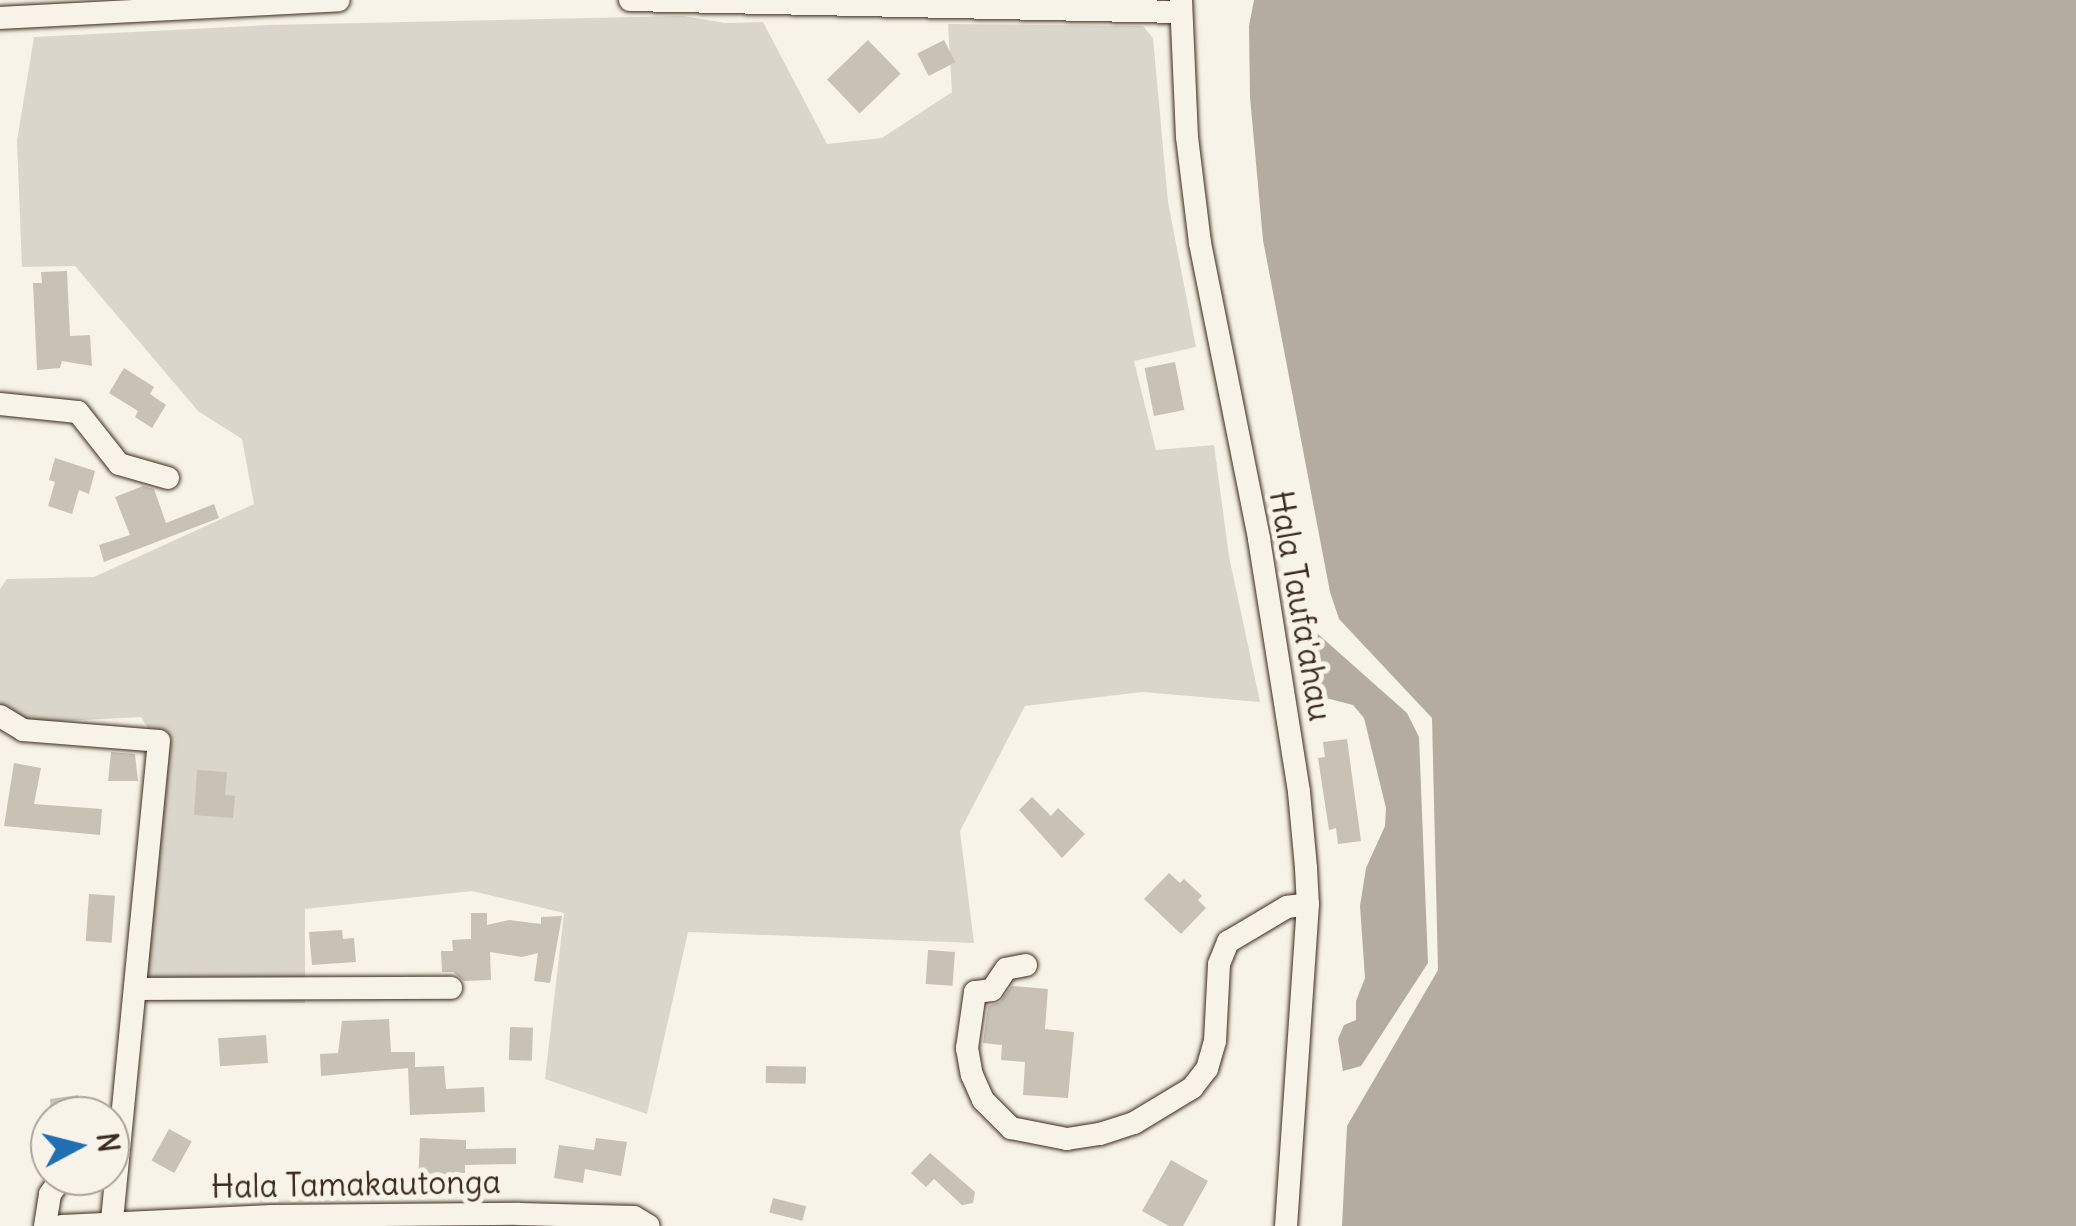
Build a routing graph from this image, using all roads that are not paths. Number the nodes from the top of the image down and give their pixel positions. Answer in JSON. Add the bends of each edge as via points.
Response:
{"nodes":[{"id":1,"x":338,"y":0,"type":"edge"},
{"id":2,"x":630,"y":0,"type":"edge"},
{"id":3,"x":770,"y":2,"type":"edge"},
{"id":4,"x":1181,"y":6,"type":"edge"},
{"id":5,"x":3,"y":12,"type":"edge"},
{"id":6,"x":0,"y":404,"type":"edge"},
{"id":7,"x":168,"y":478,"type":"dead end"},
{"id":8,"x":0,"y":716,"type":"edge"},
{"id":9,"x":1308,"y":904,"type":"junction"},
{"id":10,"x":1026,"y":965,"type":"dead end"},
{"id":11,"x":451,"y":988,"type":"dead end"},
{"id":12,"x":135,"y":989,"type":"junction"},
{"id":13,"x":50,"y":1196,"type":"edge"},
{"id":14,"x":272,"y":1221,"type":"edge"},
{"id":15,"x":112,"y":1223,"type":"junction"},
{"id":16,"x":154,"y":1224,"type":"edge"},
{"id":17,"x":45,"y":1226,"type":"edge"},
{"id":18,"x":62,"y":1226,"type":"edge"},
{"id":19,"x":650,"y":1226,"type":"edge"},
{"id":20,"x":1286,"y":1226,"type":"edge"}],
"edges":[{"from":1,"to":5,"type":"street"},
{"from":2,"to":3,"type":"street"},
{"from":3,"to":4,"type":"street"},
{"from":4,"to":9,"type":"street","name":"Hala Taufa'ahau","via":[[1200,243],[1259,539],[1299,792]]},
{"from":6,"to":7,"type":"street","via":[[78,412],[119,464]]},
{"from":8,"to":12,"type":"street","via":[[23,730],[158,740]]},
{"from":9,"to":10,"type":"street","via":[[1287,907],[1228,942],[1219,964],[1215,1041],[1207,1069],[1192,1088],[1134,1123],[1100,1134],[1067,1139],[1011,1128],[989,1108],[972,1075],[967,1048],[975,992],[992,990],[1006,969]]},
{"from":9,"to":20,"type":"street","name":"Hala Taufa'ahau"},
{"from":11,"to":12,"type":"street"},
{"from":12,"to":15,"type":"street"},
{"from":13,"to":17,"type":"street"},
{"from":14,"to":16,"type":"street","name":"Hala Tamakautonga"},
{"from":14,"to":19,"type":"street","name":"Hala Tamakautonga","via":[[518,1214],[634,1217]]},
{"from":15,"to":16,"type":"street","name":"Hala Tamakautonga"},
{"from":15,"to":18,"type":"street","name":"Hala Tamakautonga"}]}
